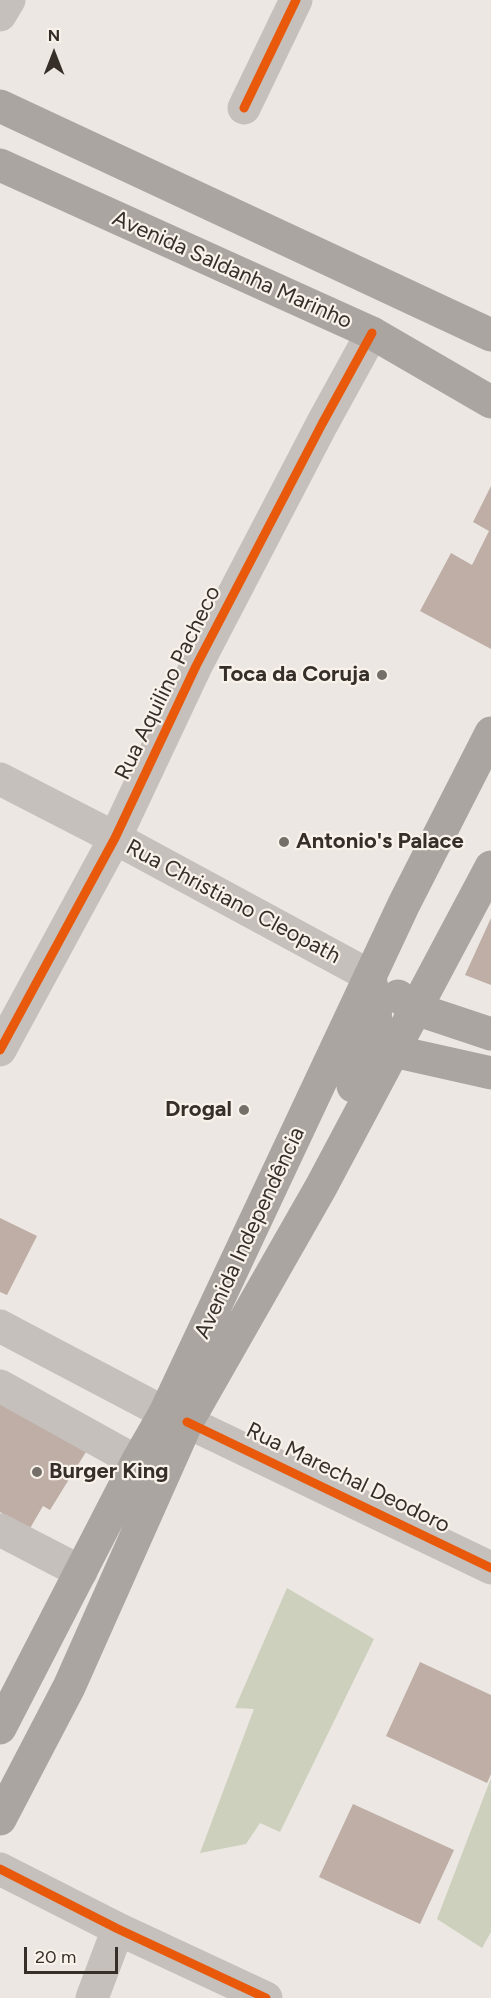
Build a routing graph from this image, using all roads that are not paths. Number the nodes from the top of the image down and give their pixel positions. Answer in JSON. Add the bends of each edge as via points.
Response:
{"nodes":[{"id":1,"x":9,"y":0,"type":"edge"},
{"id":2,"x":297,"y":0,"type":"edge"},
{"id":3,"x":0,"y":15,"type":"edge"},
{"id":4,"x":0,"y":106,"type":"edge"},
{"id":5,"x":244,"y":108,"type":"dead end"},
{"id":6,"x":0,"y":165,"type":"edge"},
{"id":7,"x":372,"y":333,"type":"junction"},
{"id":8,"x":491,"y":334,"type":"edge"},
{"id":9,"x":491,"y":402,"type":"edge"},
{"id":10,"x":491,"y":733,"type":"edge"},
{"id":11,"x":0,"y":779,"type":"edge"},
{"id":12,"x":115,"y":838,"type":"junction"},
{"id":13,"x":491,"y":867,"type":"edge"},
{"id":14,"x":370,"y":976,"type":"junction"},
{"id":15,"x":416,"y":1009,"type":"junction"},
{"id":16,"x":491,"y":1034,"type":"edge"},
{"id":17,"x":0,"y":1050,"type":"edge"},
{"id":18,"x":393,"y":1051,"type":"junction"},
{"id":19,"x":491,"y":1073,"type":"edge"},
{"id":20,"x":271,"y":1275,"type":"junction"},
{"id":21,"x":0,"y":1326,"type":"edge"},
{"id":22,"x":0,"y":1386,"type":"edge"},
{"id":23,"x":176,"y":1418,"type":"junction"},
{"id":24,"x":137,"y":1462,"type":"junction"},
{"id":25,"x":0,"y":1530,"type":"edge"},
{"id":26,"x":491,"y":1568,"type":"edge"},
{"id":27,"x":81,"y":1572,"type":"junction"},
{"id":28,"x":0,"y":1728,"type":"edge"},
{"id":29,"x":0,"y":1819,"type":"edge"},
{"id":30,"x":0,"y":1869,"type":"edge"},
{"id":31,"x":118,"y":1929,"type":"junction"},
{"id":32,"x":92,"y":1998,"type":"edge"},
{"id":33,"x":266,"y":1998,"type":"edge"}],
"edges":[{"from":1,"to":3,"type":"street"},
{"from":2,"to":5,"type":"street"},
{"from":4,"to":8,"type":"main road"},
{"from":6,"to":7,"type":"main road","name":"Avenida Saldanha Marinho"},
{"from":7,"to":9,"type":"main road","name":"Avenida Saldanha Marinho"},
{"from":7,"to":12,"type":"street","name":"Rua Aquilino Pacheco","via":[[201,656]]},
{"from":10,"to":14,"type":"main road","name":"Avenida Independência"},
{"from":11,"to":12,"type":"street","name":"Rua Christiano Cleopath"},
{"from":12,"to":14,"type":"street","name":"Rua Christiano Cleopath"},
{"from":12,"to":17,"type":"street","name":"Rua Aquilino Pacheco"},
{"from":13,"to":15,"type":"main road","name":"Avenida Independência"},
{"from":14,"to":15,"type":"main road"},
{"from":14,"to":20,"type":"main road","via":[[376,1031],[286,1225],[270,1265]]},
{"from":14,"to":23,"type":"main road","name":"Avenida Independência"},
{"from":15,"to":16,"type":"main road"},
{"from":15,"to":18,"type":"main road","name":"Avenida Independência"},
{"from":18,"to":19,"type":"main road"},
{"from":18,"to":20,"type":"main road","name":"Avenida Independência"},
{"from":20,"to":23,"type":"main road","name":"Avenida Independência"},
{"from":21,"to":23,"type":"street","name":"Rua Marechal Deodoro"},
{"from":22,"to":24,"type":"street"},
{"from":23,"to":24,"type":"main road","name":"Avenida Independência"},
{"from":23,"to":26,"type":"street","name":"Rua Marechal Deodoro"},
{"from":23,"to":29,"type":"main road","name":"Avenida Independência","via":[[69,1687]]},
{"from":24,"to":27,"type":"main road","name":"Avenida Independência"},
{"from":25,"to":27,"type":"street"},
{"from":27,"to":28,"type":"main road","name":"Avenida Independência"},
{"from":30,"to":31,"type":"street"},
{"from":31,"to":32,"type":"street"},
{"from":31,"to":33,"type":"street"}]}
